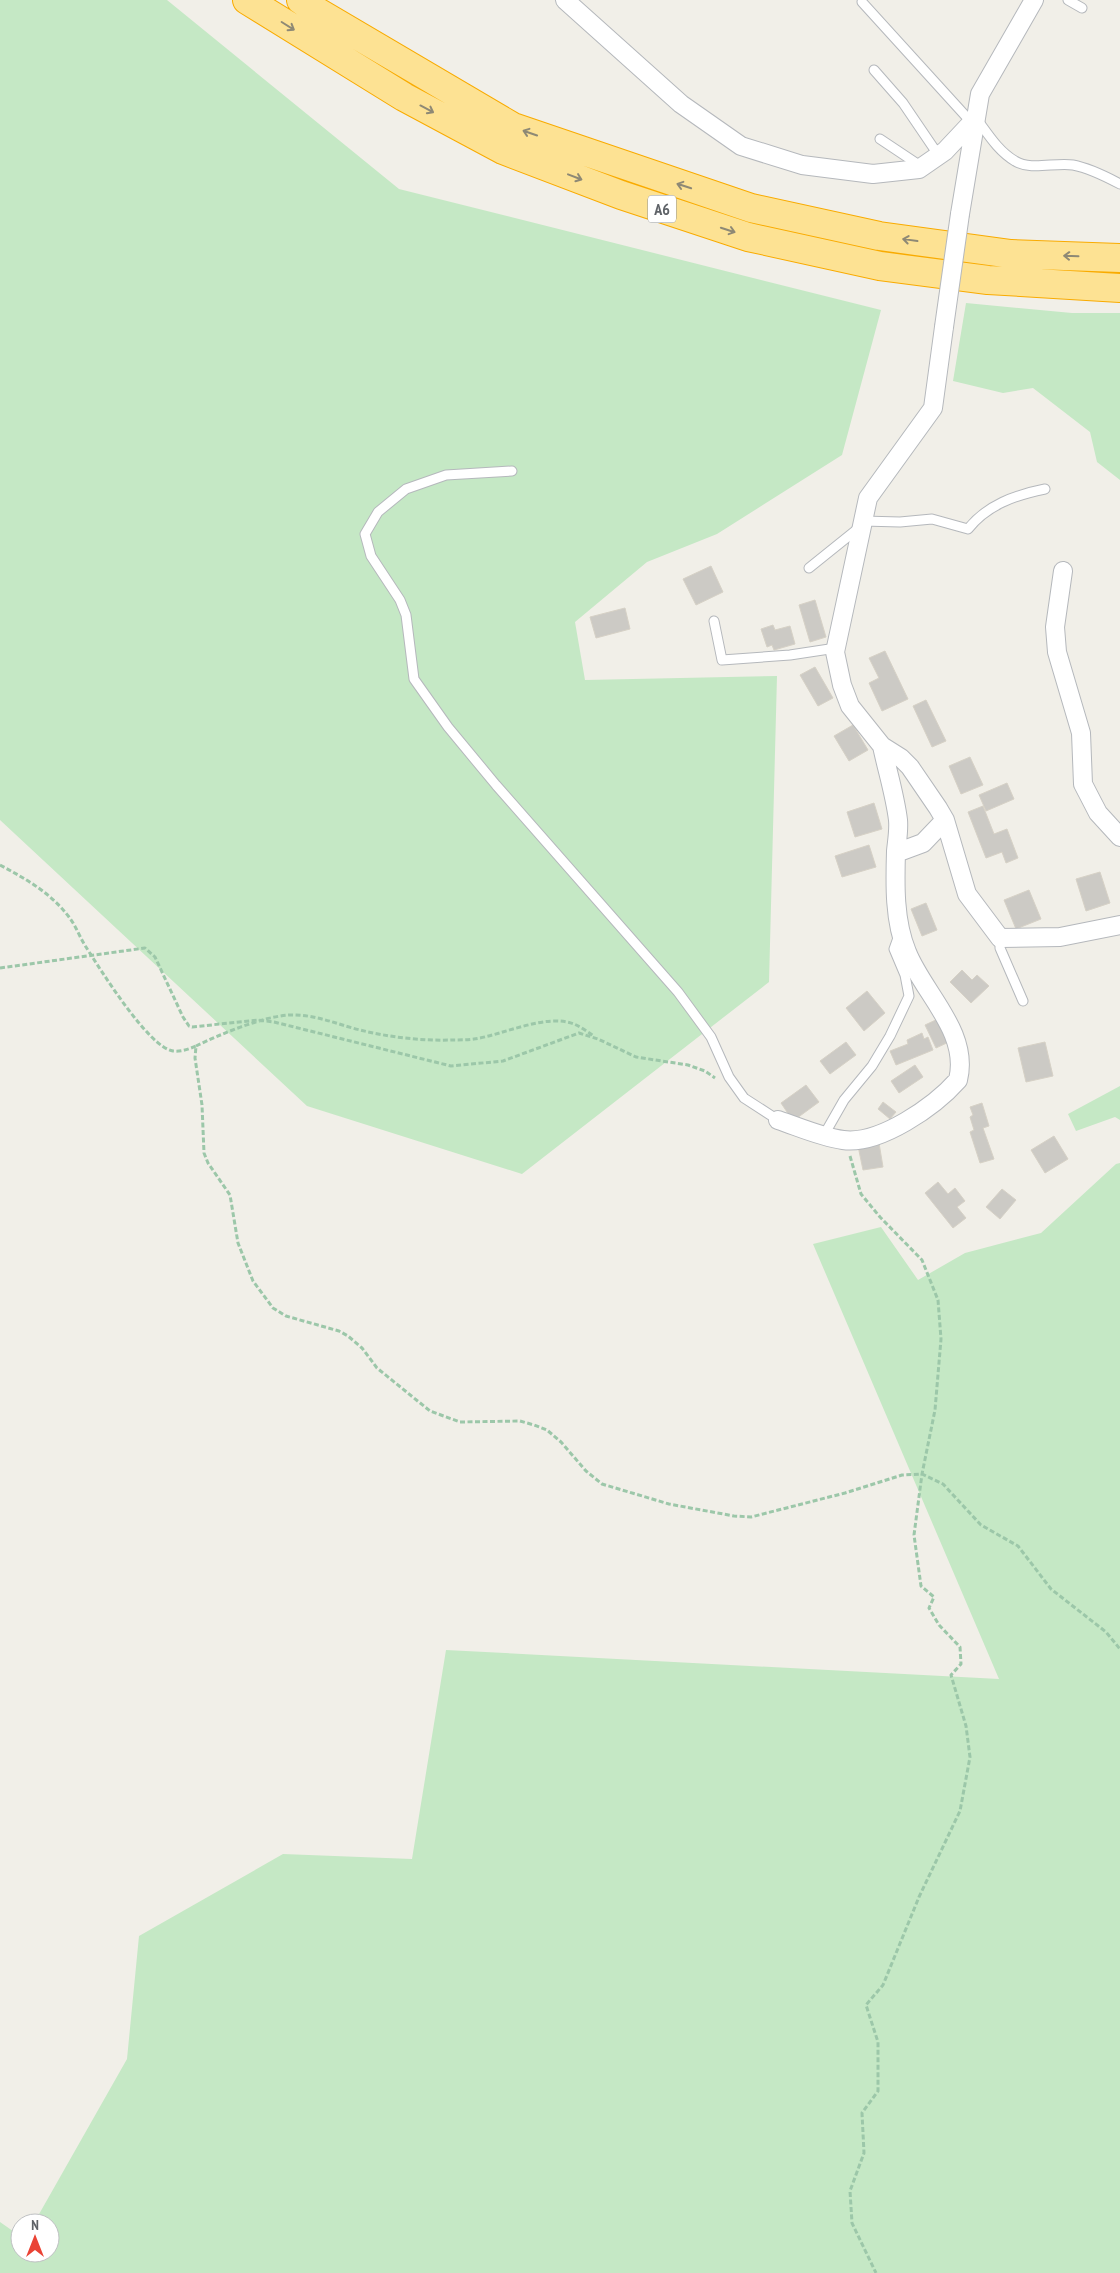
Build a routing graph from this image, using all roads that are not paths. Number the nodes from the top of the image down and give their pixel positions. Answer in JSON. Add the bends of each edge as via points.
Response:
{"nodes":[{"id":1,"x":247,"y":0,"type":"edge"},
{"id":2,"x":301,"y":0,"type":"edge"},
{"id":3,"x":566,"y":0,"type":"edge"},
{"id":4,"x":1034,"y":0,"type":"edge"},
{"id":5,"x":1068,"y":0,"type":"edge"},
{"id":6,"x":862,"y":2,"type":"dead end"},
{"id":7,"x":1082,"y":8,"type":"dead end"},
{"id":8,"x":874,"y":70,"type":"dead end"},
{"id":9,"x":974,"y":121,"type":"junction"},
{"id":10,"x":880,"y":139,"type":"dead end"},
{"id":11,"x":939,"y":156,"type":"junction"},
{"id":12,"x":922,"y":166,"type":"junction"},
{"id":13,"x":1120,"y":184,"type":"edge"},
{"id":14,"x":1120,"y":258,"type":"edge"},
{"id":15,"x":1120,"y":288,"type":"edge"},
{"id":16,"x":512,"y":471,"type":"dead end"},
{"id":17,"x":1045,"y":489,"type":"dead end"},
{"id":18,"x":862,"y":523,"type":"junction"},
{"id":19,"x":810,"y":568,"type":"dead end"},
{"id":20,"x":1063,"y":571,"type":"dead end"},
{"id":21,"x":714,"y":621,"type":"dead end"},
{"id":22,"x":836,"y":648,"type":"junction"},
{"id":23,"x":882,"y":746,"type":"junction"},
{"id":24,"x":945,"y":820,"type":"junction"},
{"id":25,"x":1120,"y":837,"type":"edge"},
{"id":26,"x":896,"y":853,"type":"junction"},
{"id":27,"x":1120,"y":925,"type":"edge"},
{"id":28,"x":900,"y":933,"type":"junction"},
{"id":29,"x":1000,"y":938,"type":"junction"},
{"id":30,"x":1023,"y":1001,"type":"dead end"},
{"id":31,"x":778,"y":1120,"type":"joint"},
{"id":32,"x":824,"y":1135,"type":"junction"}],
"edges":[{"from":1,"to":15,"type":"highway","number":"A6","one_way":true,"via":[[404,97],[503,150],[630,198],[748,237],[880,266],[988,280]]},
{"from":14,"to":2,"type":"highway","number":"A6","one_way":true,"via":[[1011,254],[888,237],[751,208],[513,127]]},
{"from":3,"to":12,"type":"street","via":[[681,104],[741,146],[802,165],[873,174]]},
{"from":4,"to":9,"type":"street","via":[[980,94]]},
{"from":5,"to":7,"type":"lane"},
{"from":6,"to":9,"type":"lane"},
{"from":8,"to":11,"type":"lane","via":[[904,103]]},
{"from":9,"to":11,"type":"street"},
{"from":9,"to":13,"type":"lane","via":[[996,146],[1016,162],[1031,166],[1072,165]]},
{"from":9,"to":18,"type":"street","bridge":true,"via":[[933,408],[868,498]]},
{"from":10,"to":12,"type":"lane"},
{"from":11,"to":12,"type":"street"},
{"from":16,"to":31,"type":"lane","via":[[446,475],[406,489],[378,512],[365,534],[371,556],[406,615],[414,679],[496,785],[678,992],[710,1037],[729,1077],[744,1098]]},
{"from":17,"to":18,"type":"lane","via":[[1007,498],[976,518],[968,529],[932,519]]},
{"from":18,"to":19,"type":"lane"},
{"from":18,"to":22,"type":"street"},
{"from":20,"to":25,"type":"street","via":[[1055,628],[1057,652],[1081,733],[1083,784],[1098,813]]},
{"from":21,"to":22,"type":"lane","via":[[722,660]]},
{"from":22,"to":23,"type":"street","via":[[842,685],[850,706]]},
{"from":23,"to":24,"type":"street","via":[[910,767]]},
{"from":23,"to":26,"type":"street","via":[[898,821]]},
{"from":24,"to":26,"type":"street","via":[[923,843]]},
{"from":24,"to":29,"type":"street","via":[[967,894]]},
{"from":26,"to":28,"type":"street"},
{"from":27,"to":29,"type":"street","via":[[1060,937]]},
{"from":28,"to":32,"type":"lane","via":[[894,949],[905,976],[906,1003],[872,1066],[844,1100]]},
{"from":28,"to":32,"type":"street","via":[[907,953],[956,1041],[960,1058],[958,1080],[907,1122],[882,1135],[845,1141]]},
{"from":29,"to":30,"type":"lane","via":[[1000,948]]},
{"from":31,"to":32,"type":"street"}]}
